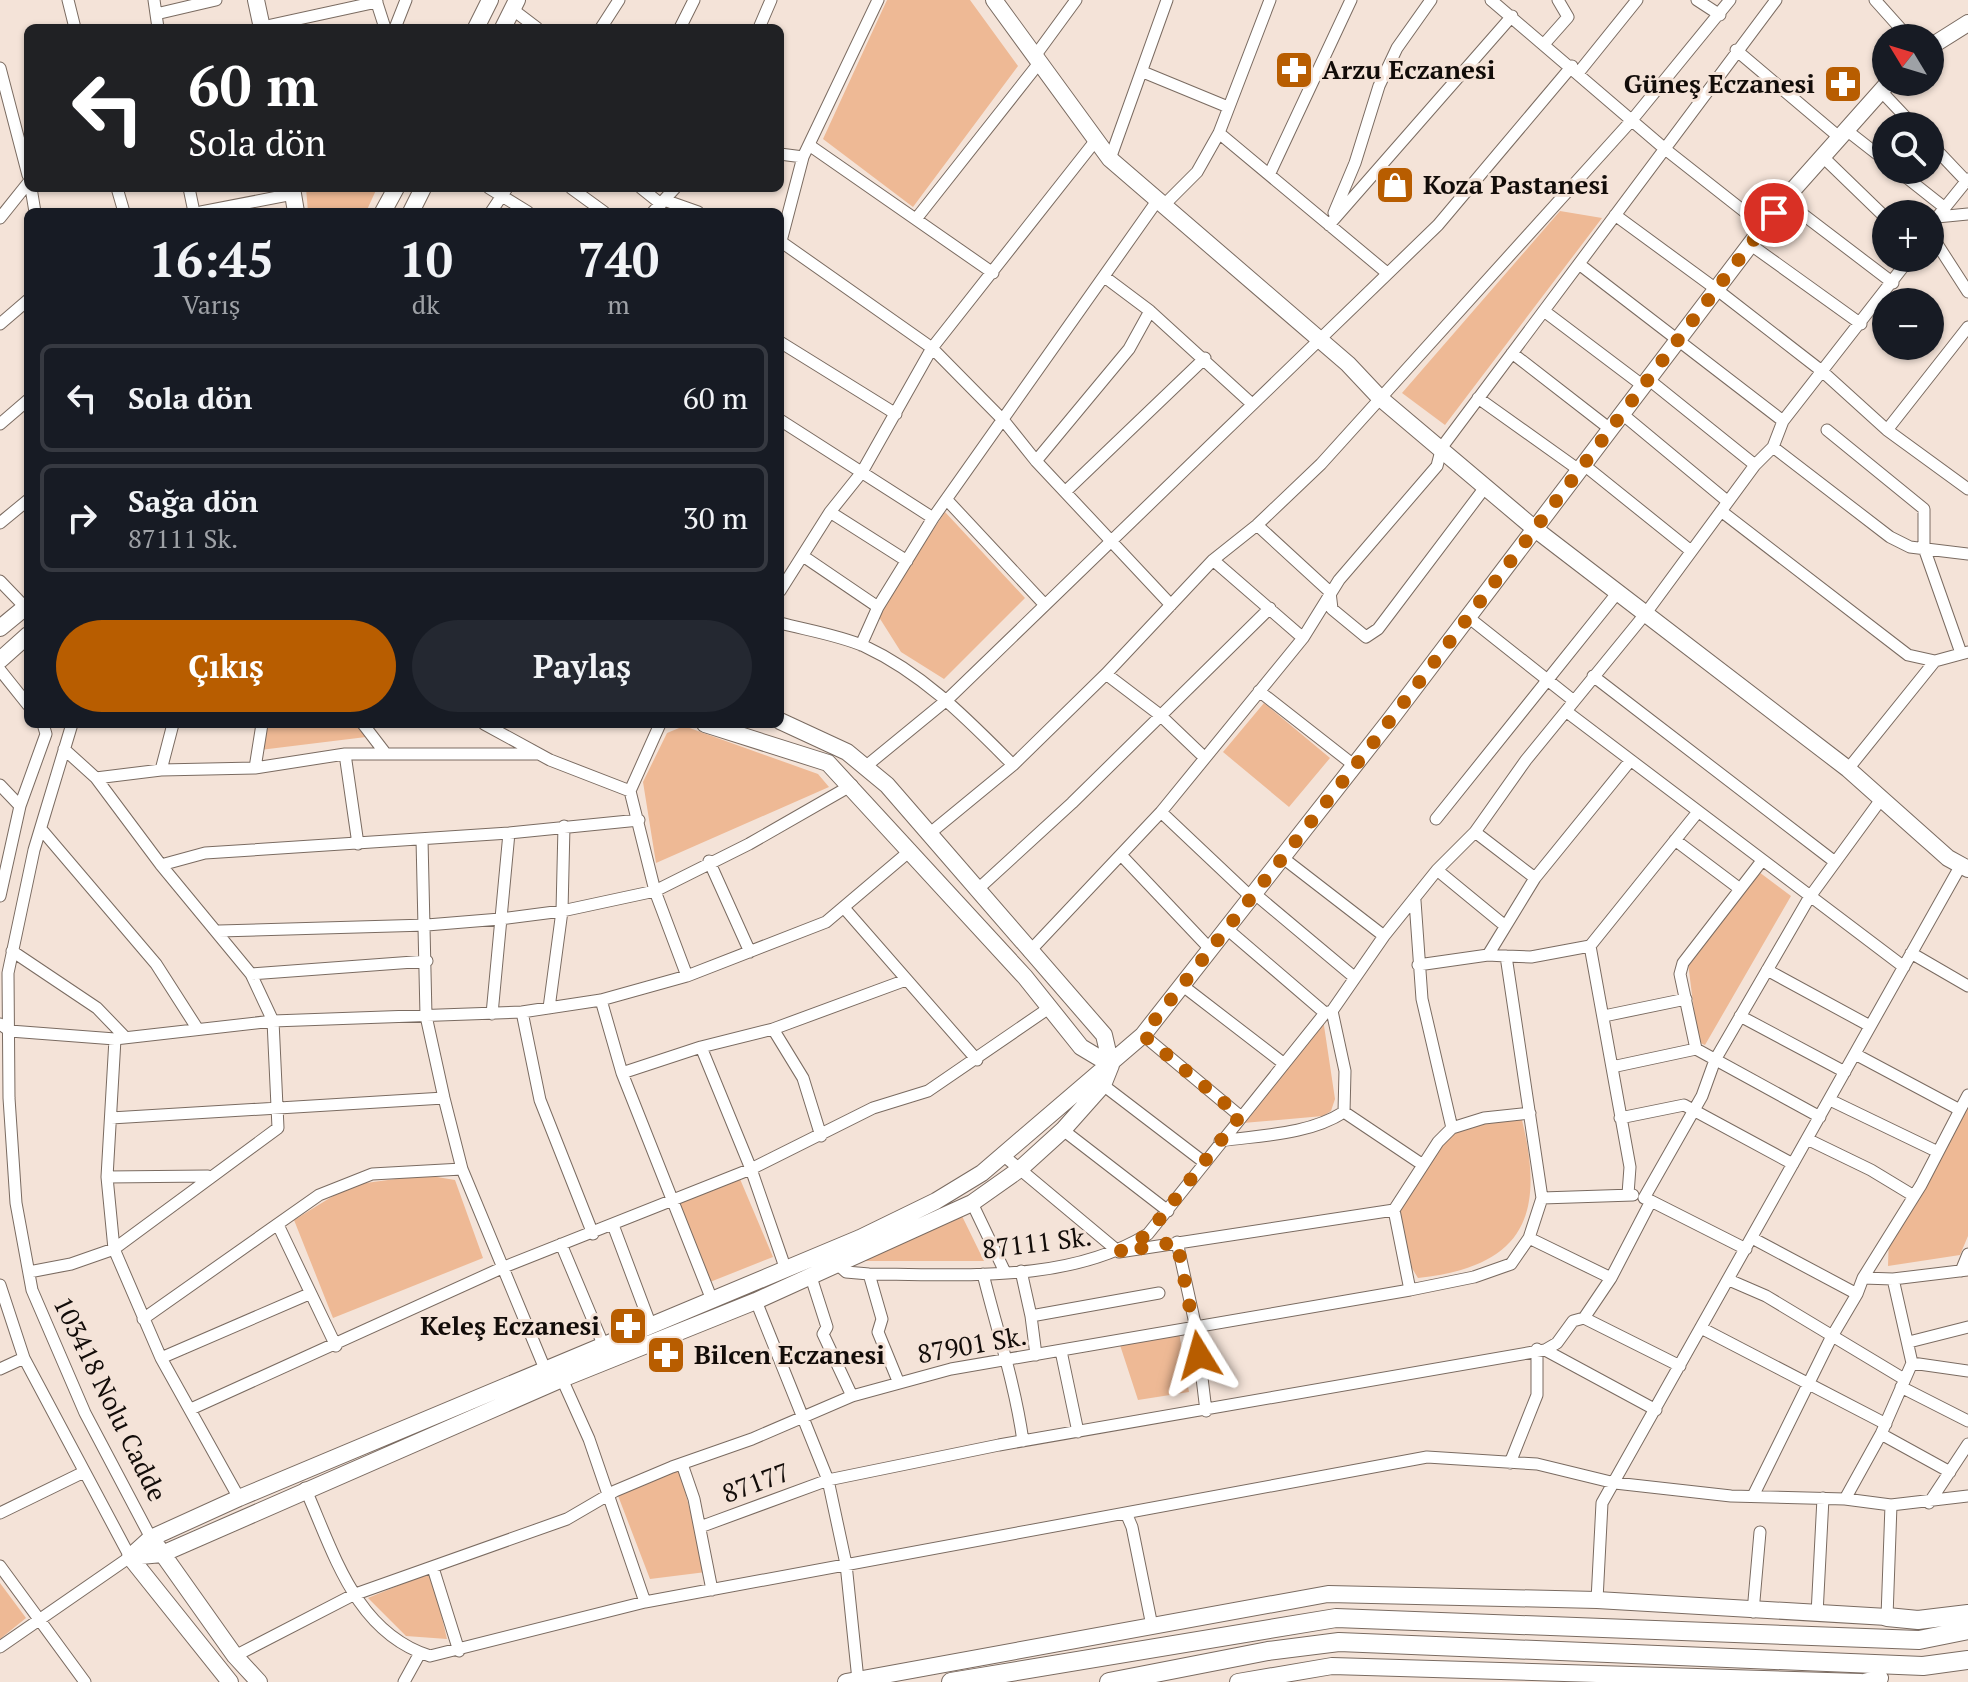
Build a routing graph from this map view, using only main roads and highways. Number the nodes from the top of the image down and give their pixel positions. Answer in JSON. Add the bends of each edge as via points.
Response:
{"nodes":[{"id":1,"x":1968,"y":1614,"type":"edge"},
{"id":2,"x":1887,"y":1617,"type":"road end"},
{"id":3,"x":1968,"y":1630,"type":"edge"},
{"id":4,"x":1968,"y":1660,"type":"edge"},
{"id":5,"x":1923,"y":1666,"type":"junction"},
{"id":6,"x":1871,"y":1681,"type":"edge"},
{"id":7,"x":951,"y":1682,"type":"edge"},
{"id":8,"x":1109,"y":1682,"type":"edge"}],
"edges":[{"from":1,"to":2,"type":"main road"},
{"from":3,"to":7,"type":"main road","via":[[1919,1640],[1336,1618]]},
{"from":4,"to":5,"type":"main road"},
{"from":5,"to":6,"type":"main road"},
{"from":5,"to":8,"type":"main road","via":[[1339,1642]]}]}
